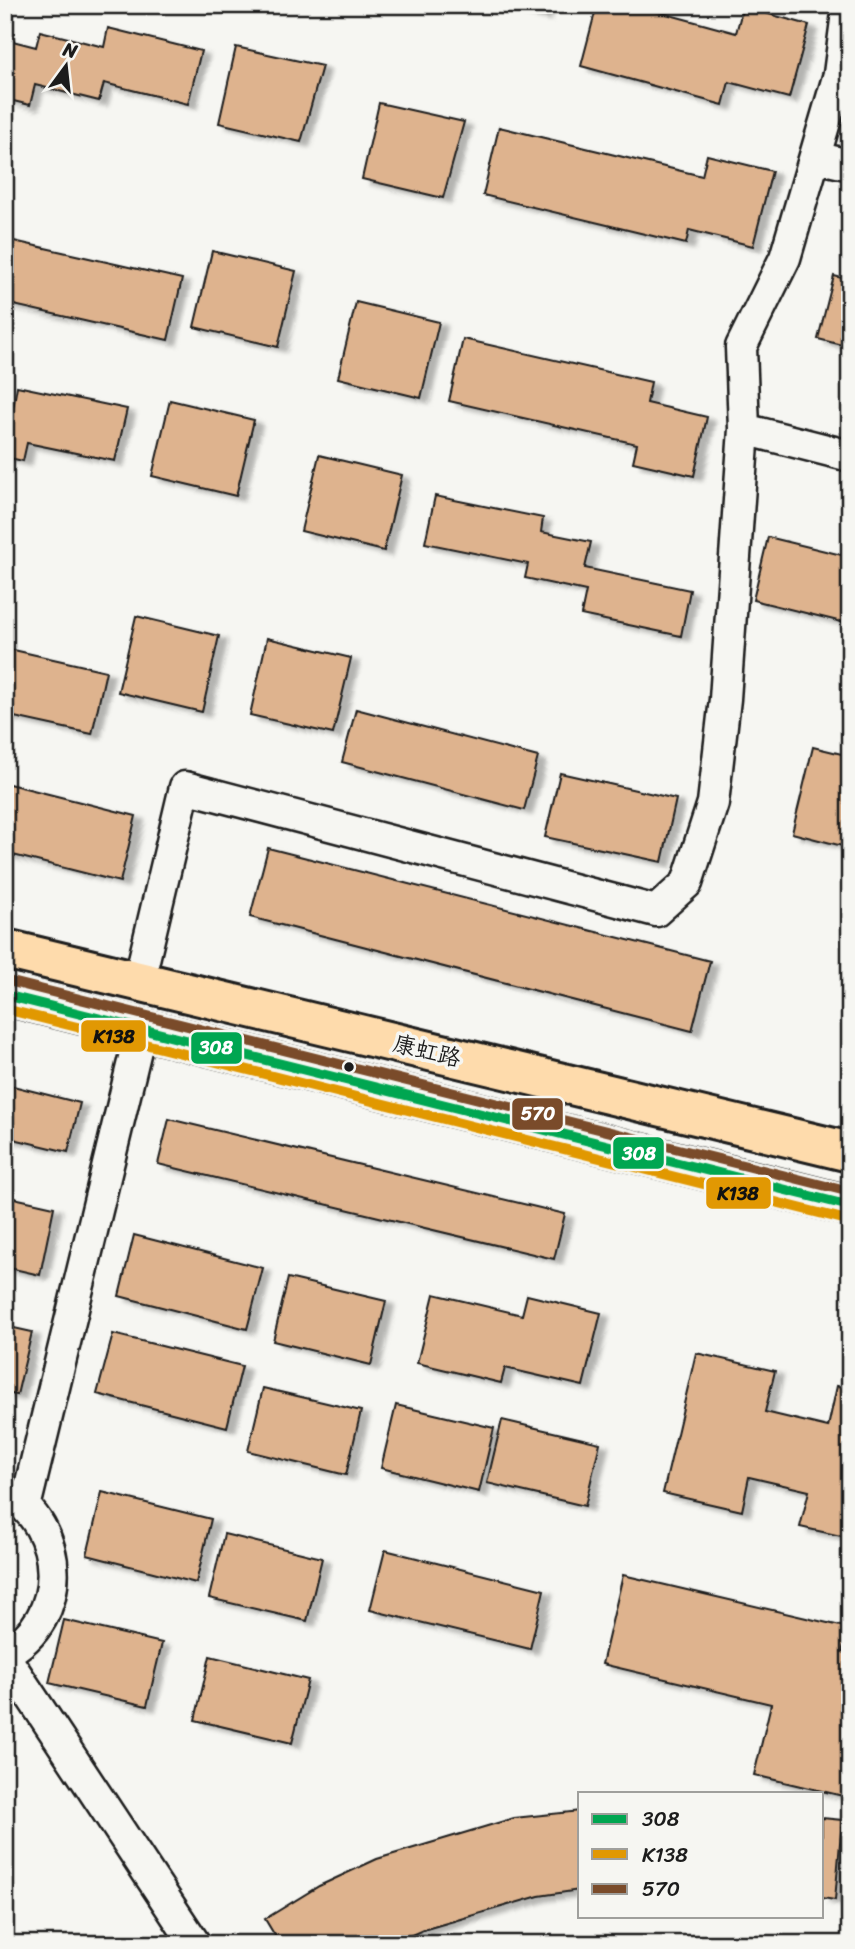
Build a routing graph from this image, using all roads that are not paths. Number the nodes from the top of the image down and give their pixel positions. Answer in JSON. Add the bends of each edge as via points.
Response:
{"nodes":[{"id":1,"x":848,"y":5,"type":"edge"},
{"id":2,"x":815,"y":157,"type":"junction"},
{"id":3,"x":850,"y":165,"type":"edge"},
{"id":4,"x":744,"y":429,"type":"junction"},
{"id":5,"x":850,"y":456,"type":"edge"},
{"id":6,"x":5,"y":949,"type":"edge"},
{"id":7,"x":139,"y":981,"type":"junction"},
{"id":8,"x":5,"y":995,"type":"edge"},
{"id":9,"x":141,"y":1029,"type":"junction"},
{"id":10,"x":850,"y":1152,"type":"edge"},
{"id":11,"x":850,"y":1206,"type":"edge"},
{"id":12,"x":15,"y":1499,"type":"edge"},
{"id":13,"x":5,"y":1655,"type":"edge"},
{"id":14,"x":195,"y":1944,"type":"edge"}],
"edges":[{"from":1,"to":2,"type":"street","via":[[839,74]]},
{"from":2,"to":3,"type":"street"},
{"from":2,"to":4,"type":"street","via":[[785,258],[741,347]]},
{"from":4,"to":5,"type":"street"},
{"from":4,"to":7,"type":"street","via":[[713,803],[687,883],[656,911],[185,787]]},
{"from":6,"to":7,"type":"main road","name":"康虹路"},
{"from":7,"to":10,"type":"main road","name":"康虹路"},
{"from":8,"to":9,"type":"main road","name":"康虹路"},
{"from":9,"to":11,"type":"main road","name":"康虹路"},
{"from":9,"to":12,"type":"street"},
{"from":12,"to":13,"type":"street","via":[[33,1513],[47,1539],[54,1569],[50,1598],[37,1626]]},
{"from":13,"to":14,"type":"street"}]}
